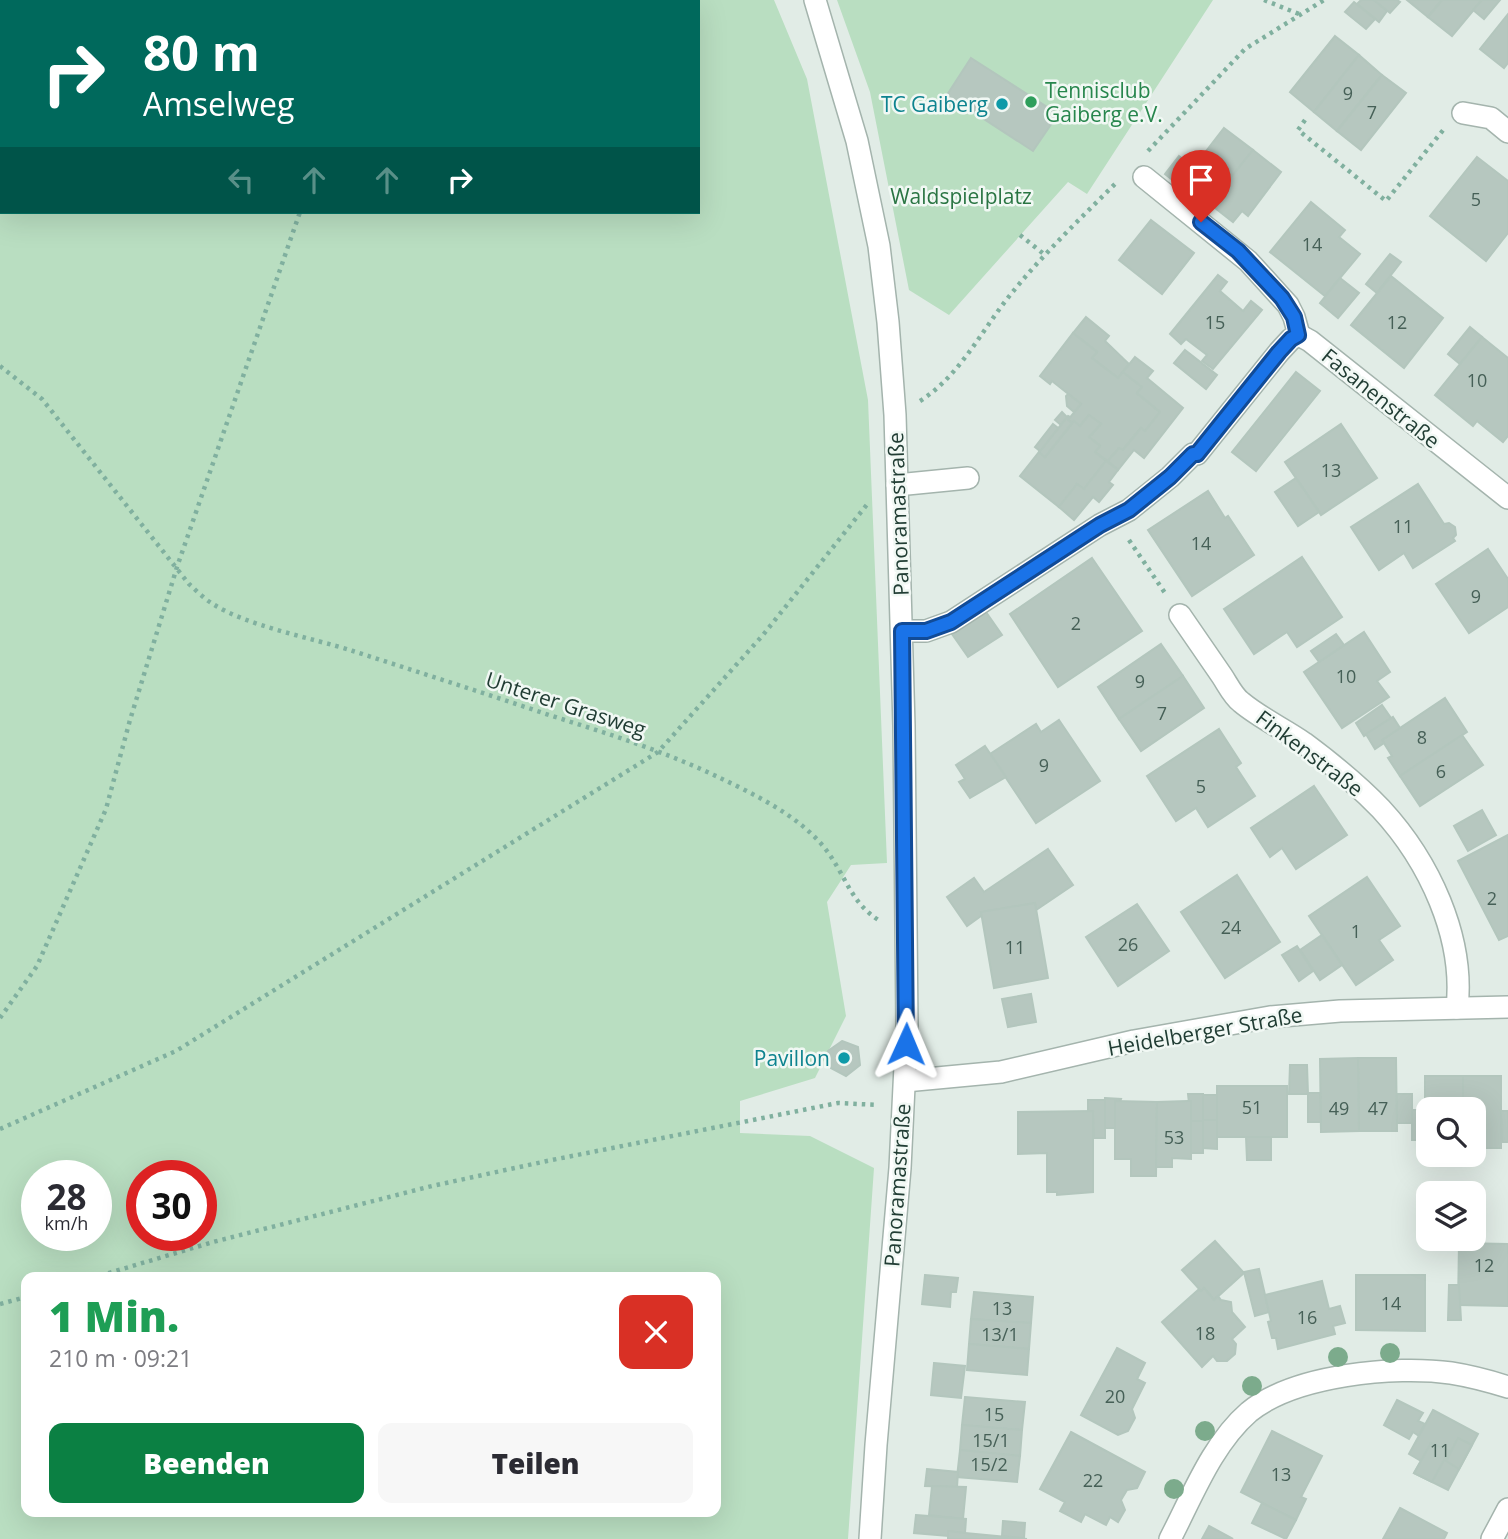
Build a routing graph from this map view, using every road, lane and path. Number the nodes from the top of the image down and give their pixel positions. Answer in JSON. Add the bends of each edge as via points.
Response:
{"nodes":[{"id":1,"x":815,"y":0,"type":"edge"},
{"id":2,"x":1264,"y":0,"type":"edge"},
{"id":3,"x":1324,"y":0,"type":"edge"},
{"id":4,"x":1299,"y":15,"type":"junction"},
{"id":5,"x":1464,"y":113,"type":"dead end"},
{"id":6,"x":1305,"y":120,"type":"dead end"},
{"id":7,"x":1508,"y":132,"type":"edge"},
{"id":8,"x":1438,"y":136,"type":"dead end"},
{"id":9,"x":1138,"y":169,"type":"junction"},
{"id":10,"x":299,"y":214,"type":"edge"},
{"id":11,"x":1020,"y":235,"type":"dead end"},
{"id":12,"x":1045,"y":255,"type":"junction"},
{"id":13,"x":1298,"y":335,"type":"junction"},
{"id":14,"x":0,"y":366,"type":"edge"},
{"id":15,"x":895,"y":415,"type":"junction"},
{"id":16,"x":896,"y":477,"type":"junction"},
{"id":17,"x":968,"y":478,"type":"dead end"},
{"id":18,"x":1508,"y":498,"type":"edge"},
{"id":19,"x":1114,"y":519,"type":"junction"},
{"id":20,"x":177,"y":567,"type":"junction"},
{"id":21,"x":1180,"y":615,"type":"joint"},
{"id":22,"x":902,"y":631,"type":"junction"},
{"id":23,"x":657,"y":752,"type":"junction"},
{"id":24,"x":907,"y":931,"type":"junction"},
{"id":25,"x":1508,"y":1007,"type":"edge"},
{"id":26,"x":1457,"y":1008,"type":"junction"},
{"id":27,"x":0,"y":1018,"type":"edge"},
{"id":28,"x":905,"y":1082,"type":"junction"},
{"id":29,"x":903,"y":1107,"type":"junction"},
{"id":30,"x":0,"y":1129,"type":"edge"},
{"id":31,"x":113,"y":1272,"type":"edge"},
{"id":32,"x":21,"y":1298,"type":"edge"},
{"id":33,"x":0,"y":1304,"type":"edge"},
{"id":34,"x":1508,"y":1387,"type":"edge"},
{"id":35,"x":1508,"y":1509,"type":"edge"},
{"id":36,"x":870,"y":1539,"type":"edge"},
{"id":37,"x":1170,"y":1539,"type":"edge"},
{"id":38,"x":1492,"y":1539,"type":"edge"}],
"edges":[{"from":1,"to":15,"type":"street","name":"Panoramastraße","via":[[857,141],[879,246]]},
{"from":2,"to":4,"type":"path"},
{"from":3,"to":4,"type":"path"},
{"from":4,"to":9,"type":"path","via":[[1245,49]]},
{"from":5,"to":7,"type":"street","via":[[1491,118]]},
{"from":6,"to":8,"type":"path","via":[[1297,130],[1386,201]]},
{"from":9,"to":12,"type":"path"},
{"from":9,"to":13,"type":"street","via":[[1248,261],[1288,305]]},
{"from":10,"to":20,"type":"path"},
{"from":11,"to":12,"type":"path"},
{"from":12,"to":15,"type":"path","via":[[945,381]]},
{"from":13,"to":18,"type":"street","name":"Fasanenstraße"},
{"from":13,"to":19,"type":"street","via":[[1197,454]]},
{"from":14,"to":20,"type":"path","name":"Unterer Grasweg","via":[[42,399]]},
{"from":15,"to":16,"type":"street","name":"Panoramastraße"},
{"from":16,"to":17,"type":"street"},
{"from":16,"to":22,"type":"street","name":"Panoramastraße"},
{"from":16,"to":23,"type":"path"},
{"from":19,"to":21,"type":"path"},
{"from":19,"to":22,"type":"street","via":[[951,622],[926,631]]},
{"from":20,"to":23,"type":"path","name":"Unterer Grasweg","via":[[212,604],[240,617]]},
{"from":20,"to":27,"type":"path","via":[[106,809],[37,965]]},
{"from":21,"to":26,"type":"street","name":"Finkenstraße","via":[[1240,701],[1347,777],[1402,835],[1437,896],[1452,938],[1458,969]]},
{"from":22,"to":24,"type":"street","name":"Panoramastraße"},
{"from":23,"to":24,"type":"path","name":"Unterer Grasweg","via":[[743,789],[796,822],[824,847],[866,913]]},
{"from":23,"to":30,"type":"path","via":[[176,1051]]},
{"from":24,"to":28,"type":"street","name":"Panoramastraße"},
{"from":25,"to":26,"type":"street","name":"Heidelberger Straße"},
{"from":26,"to":28,"type":"street","name":"Heidelberger Straße","via":[[1270,1017],[1134,1041],[1001,1072]]},
{"from":28,"to":29,"type":"street","name":"Panoramastraße"},
{"from":29,"to":31,"type":"path","via":[[838,1103],[547,1161],[334,1210]]},
{"from":29,"to":36,"type":"street","name":"Panoramastraße"},
{"from":32,"to":33,"type":"path"},
{"from":34,"to":37,"type":"street","via":[[1461,1375],[1413,1371],[1344,1377],[1275,1396],[1249,1412],[1229,1434]]},
{"from":35,"to":38,"type":"street"}]}
